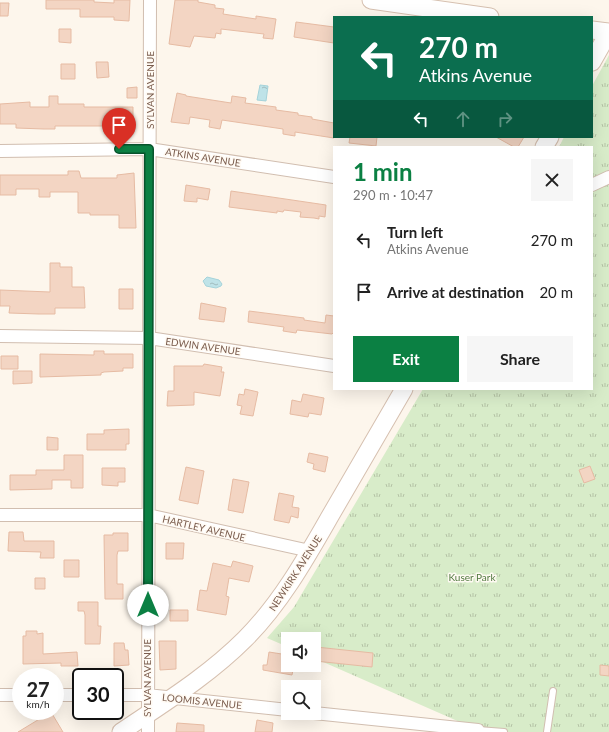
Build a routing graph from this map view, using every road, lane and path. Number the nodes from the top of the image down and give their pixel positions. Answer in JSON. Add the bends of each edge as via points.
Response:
{"nodes":[{"id":1,"x":150,"y":0,"type":"edge"},
{"id":2,"x":372,"y":0,"type":"edge"},
{"id":3,"x":483,"y":16,"type":"edge"},
{"id":4,"x":593,"y":30,"type":"edge"},
{"id":5,"x":609,"y":32,"type":"edge"},
{"id":6,"x":593,"y":60,"type":"edge"},
{"id":7,"x":149,"y":149,"type":"junction"},
{"id":8,"x":0,"y":151,"type":"edge"},
{"id":9,"x":333,"y":176,"type":"edge"},
{"id":10,"x":609,"y":177,"type":"edge"},
{"id":11,"x":593,"y":185,"type":"edge"},
{"id":12,"x":0,"y":336,"type":"edge"},
{"id":13,"x":149,"y":338,"type":"junction"},
{"id":14,"x":333,"y":366,"type":"edge"},
{"id":15,"x":403,"y":390,"type":"edge"},
{"id":16,"x":0,"y":515,"type":"edge"},
{"id":17,"x":148,"y":515,"type":"junction"},
{"id":18,"x":310,"y":552,"type":"junction"},
{"id":19,"x":553,"y":690,"type":"dead end"},
{"id":20,"x":0,"y":695,"type":"edge"},
{"id":21,"x":12,"y":695,"type":"edge"},
{"id":22,"x":124,"y":695,"type":"edge"},
{"id":23,"x":147,"y":695,"type":"junction"},
{"id":24,"x":171,"y":698,"type":"junction"},
{"id":25,"x":281,"y":709,"type":"edge"},
{"id":26,"x":147,"y":714,"type":"junction"},
{"id":27,"x":321,"y":714,"type":"edge"},
{"id":28,"x":478,"y":731,"type":"edge"},
{"id":29,"x":121,"y":732,"type":"edge"},
{"id":30,"x":148,"y":732,"type":"edge"},
{"id":31,"x":504,"y":732,"type":"edge"},
{"id":32,"x":547,"y":732,"type":"edge"}],
"edges":[{"from":1,"to":7,"type":"street","name":"SYLVAN AVENUE"},
{"from":2,"to":3,"type":"street"},
{"from":4,"to":5,"type":"street"},
{"from":5,"to":6,"type":"street"},
{"from":7,"to":8,"type":"street","name":"ATKINS AVENUE"},
{"from":7,"to":9,"type":"street","name":"ATKINS AVENUE"},
{"from":7,"to":13,"type":"street","name":"SYLVAN AVENUE"},
{"from":10,"to":11,"type":"street"},
{"from":12,"to":13,"type":"street","name":"EDWIN AVENUE"},
{"from":13,"to":14,"type":"street","name":"EDWIN AVENUE"},
{"from":13,"to":17,"type":"street","name":"SYLVAN AVENUE"},
{"from":15,"to":18,"type":"street","name":"NEWKIRK AVENUE"},
{"from":16,"to":17,"type":"street","name":"HARTLEY AVENUE"},
{"from":17,"to":18,"type":"street","name":"HARTLEY AVENUE"},
{"from":17,"to":23,"type":"street","name":"SYLVAN AVENUE"},
{"from":18,"to":24,"type":"street","name":"NEWKIRK AVENUE","via":[[268,614],[246,638],[222,661]]},
{"from":19,"to":32,"type":"lane"},
{"from":20,"to":21,"type":"street"},
{"from":22,"to":23,"type":"street","name":"LOOMIS AVENUE"},
{"from":23,"to":24,"type":"street","name":"LOOMIS AVENUE"},
{"from":23,"to":26,"type":"street","name":"SYLVAN AVENUE"},
{"from":24,"to":25,"type":"street","name":"LOOMIS AVENUE"},
{"from":24,"to":26,"type":"street","name":"NEWKIRK AVENUE"},
{"from":26,"to":29,"type":"street","name":"NEWKIRK AVENUE"},
{"from":26,"to":30,"type":"street","name":"SYLVAN AVENUE"},
{"from":27,"to":28,"type":"street"},
{"from":28,"to":31,"type":"lane"}]}
